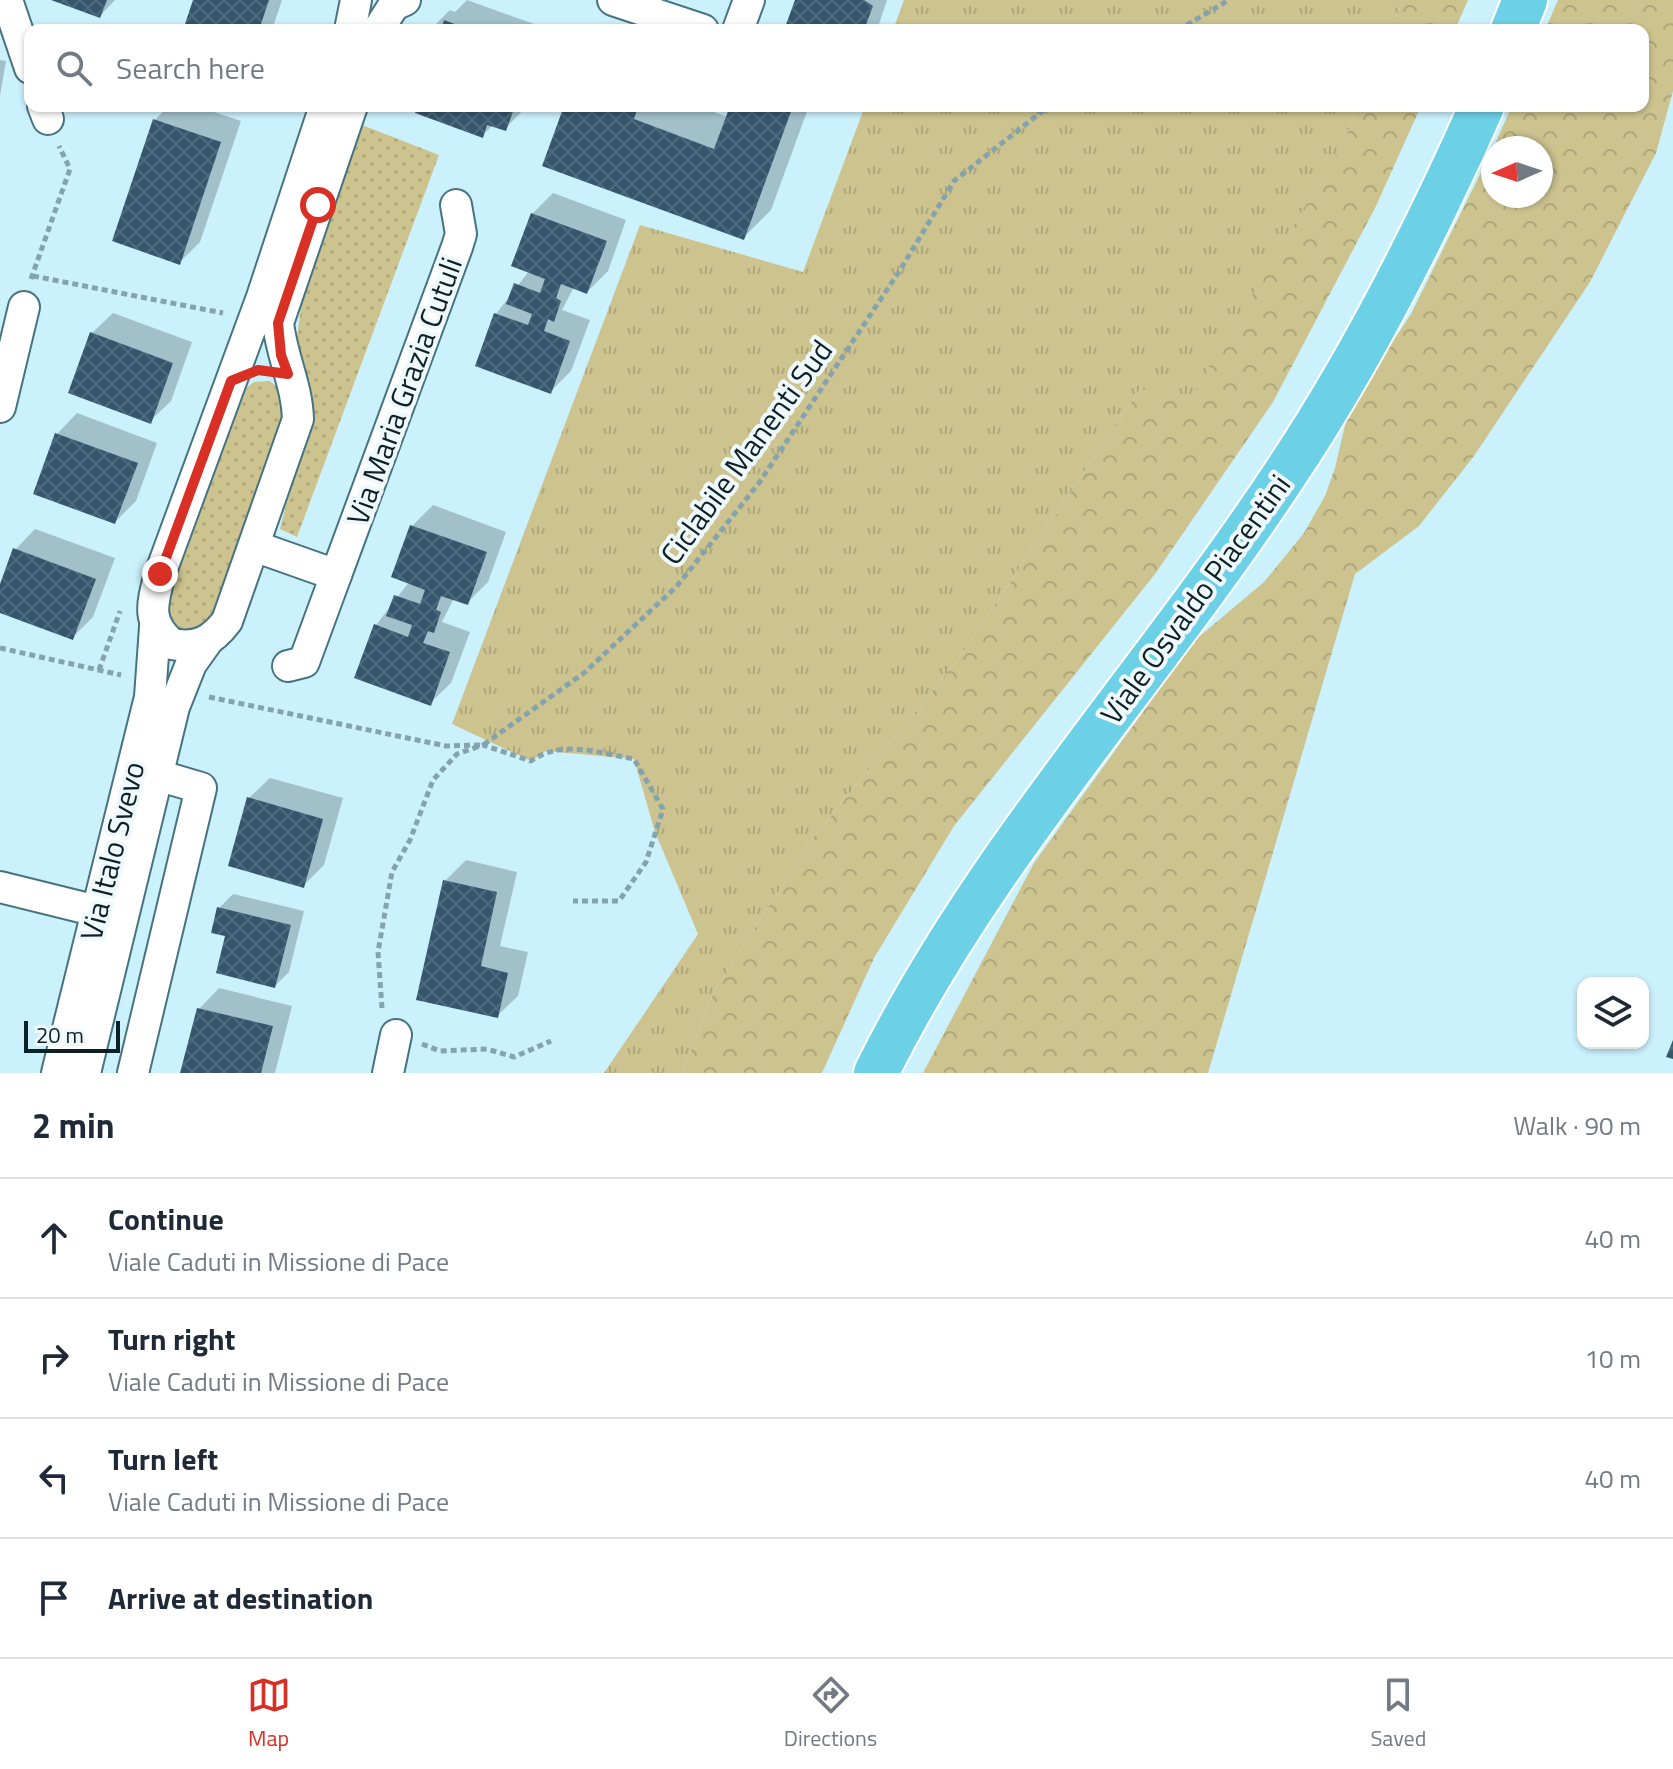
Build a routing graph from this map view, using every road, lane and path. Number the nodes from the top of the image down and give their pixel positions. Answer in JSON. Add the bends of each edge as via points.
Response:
{"nodes":[{"id":1,"x":7,"y":0,"type":"edge"},
{"id":2,"x":356,"y":0,"type":"edge"},
{"id":3,"x":405,"y":0,"type":"edge"},
{"id":4,"x":613,"y":0,"type":"edge"},
{"id":5,"x":749,"y":0,"type":"edge"},
{"id":6,"x":1229,"y":0,"type":"edge"},
{"id":7,"x":1525,"y":0,"type":"edge"},
{"id":8,"x":351,"y":24,"type":"edge"},
{"id":9,"x":382,"y":24,"type":"edge"},
{"id":10,"x":685,"y":24,"type":"edge"},
{"id":11,"x":740,"y":24,"type":"edge"},
{"id":12,"x":1188,"y":24,"type":"edge"},
{"id":13,"x":1515,"y":24,"type":"edge"},
{"id":14,"x":24,"y":50,"type":"edge"},
{"id":15,"x":323,"y":112,"type":"edge"},
{"id":16,"x":350,"y":112,"type":"edge"},
{"id":17,"x":1041,"y":112,"type":"edge"},
{"id":18,"x":1479,"y":112,"type":"edge"},
{"id":19,"x":45,"y":113,"type":"edge"},
{"id":20,"x":456,"y":205,"type":"dead end"},
{"id":21,"x":32,"y":276,"type":"junction"},
{"id":22,"x":24,"y":307,"type":"joint"},
{"id":23,"x":226,"y":314,"type":"dead end"},
{"id":24,"x":288,"y":374,"type":"junction"},
{"id":25,"x":231,"y":381,"type":"junction"},
{"id":26,"x":0,"y":407,"type":"edge"},
{"id":27,"x":254,"y":546,"type":"junction"},
{"id":28,"x":336,"y":575,"type":"junction"},
{"id":29,"x":155,"y":627,"type":"junction"},
{"id":30,"x":208,"y":640,"type":"junction"},
{"id":31,"x":0,"y":648,"type":"edge"},
{"id":32,"x":288,"y":666,"type":"dead end"},
{"id":33,"x":151,"y":682,"type":"junction"},
{"id":34,"x":181,"y":691,"type":"junction"},
{"id":35,"x":483,"y":745,"type":"junction"},
{"id":36,"x":157,"y":775,"type":"junction"},
{"id":37,"x":0,"y":887,"type":"edge"},
{"id":38,"x":573,"y":901,"type":"dead end"},
{"id":39,"x":97,"y":911,"type":"junction"},
{"id":40,"x":396,"y":1035,"type":"junction"},
{"id":41,"x":551,"y":1041,"type":"dead end"},
{"id":42,"x":57,"y":1073,"type":"edge"},
{"id":43,"x":85,"y":1073,"type":"edge"},
{"id":44,"x":133,"y":1073,"type":"edge"},
{"id":45,"x":388,"y":1073,"type":"edge"},
{"id":46,"x":876,"y":1073,"type":"edge"}],
"edges":[{"from":1,"to":14,"type":"street"},
{"from":2,"to":8,"type":"street"},
{"from":3,"to":9,"type":"street","via":[[394,5]]},
{"from":4,"to":10,"type":"street"},
{"from":5,"to":11,"type":"street"},
{"from":6,"to":12,"type":"path"},
{"from":7,"to":13,"type":"main road"},
{"from":15,"to":25,"type":"street","name":"Via Italo Svevo"},
{"from":16,"to":24,"type":"street","name":"Via Italo Svevo","via":[[278,323]]},
{"from":17,"to":35,"type":"path","name":"Ciclabile Manenti Sud","via":[[954,181],[759,483],[677,586],[584,673]]},
{"from":18,"to":46,"type":"main road","name":"Viale Osvaldo Piacentini","via":[[1399,278],[1286,474],[985,885],[938,958]]},
{"from":19,"to":21,"type":"path","via":[[70,169]]},
{"from":20,"to":28,"type":"street","name":"Via Maria Grazia Cutuli","via":[[461,234],[457,247]]},
{"from":21,"to":22,"type":"path"},
{"from":21,"to":23,"type":"path"},
{"from":22,"to":26,"type":"street"},
{"from":24,"to":25,"type":"street","via":[[258,370]]},
{"from":24,"to":27,"type":"street","name":"Via Italo Svevo","via":[[297,395],[298,419]]},
{"from":25,"to":29,"type":"street","name":"Via Italo Svevo","via":[[160,574],[150,611]]},
{"from":27,"to":28,"type":"street"},
{"from":27,"to":30,"type":"street","name":"Via Italo Svevo","via":[[227,621]]},
{"from":28,"to":32,"type":"street","name":"Via Maria Grazia Cutuli","via":[[304,662]]},
{"from":29,"to":30,"type":"street","via":[[172,644],[192,646]]},
{"from":29,"to":33,"type":"street","name":"Via Italo Svevo"},
{"from":30,"to":34,"type":"street","name":"Via Italo Svevo"},
{"from":31,"to":33,"type":"path"},
{"from":33,"to":39,"type":"street","name":"Via Italo Svevo"},
{"from":34,"to":35,"type":"path","via":[[446,746]]},
{"from":34,"to":36,"type":"street","name":"Via Italo Svevo"},
{"from":35,"to":38,"type":"path","via":[[531,761],[546,751],[583,749],[634,759],[663,809],[646,862],[619,901]]},
{"from":35,"to":40,"type":"path","name":"Ciclabile Manenti Sud","via":[[457,754],[433,780],[392,872],[378,952],[382,1009]]},
{"from":36,"to":43,"type":"street","name":"Via Italo Svevo"},
{"from":36,"to":44,"type":"street","name":"Via Italo Svevo","via":[[201,788]]},
{"from":37,"to":39,"type":"street"},
{"from":39,"to":42,"type":"street","name":"Via Italo Svevo"},
{"from":40,"to":41,"type":"path","via":[[440,1051],[487,1049],[514,1057]]},
{"from":40,"to":45,"type":"street"}]}
